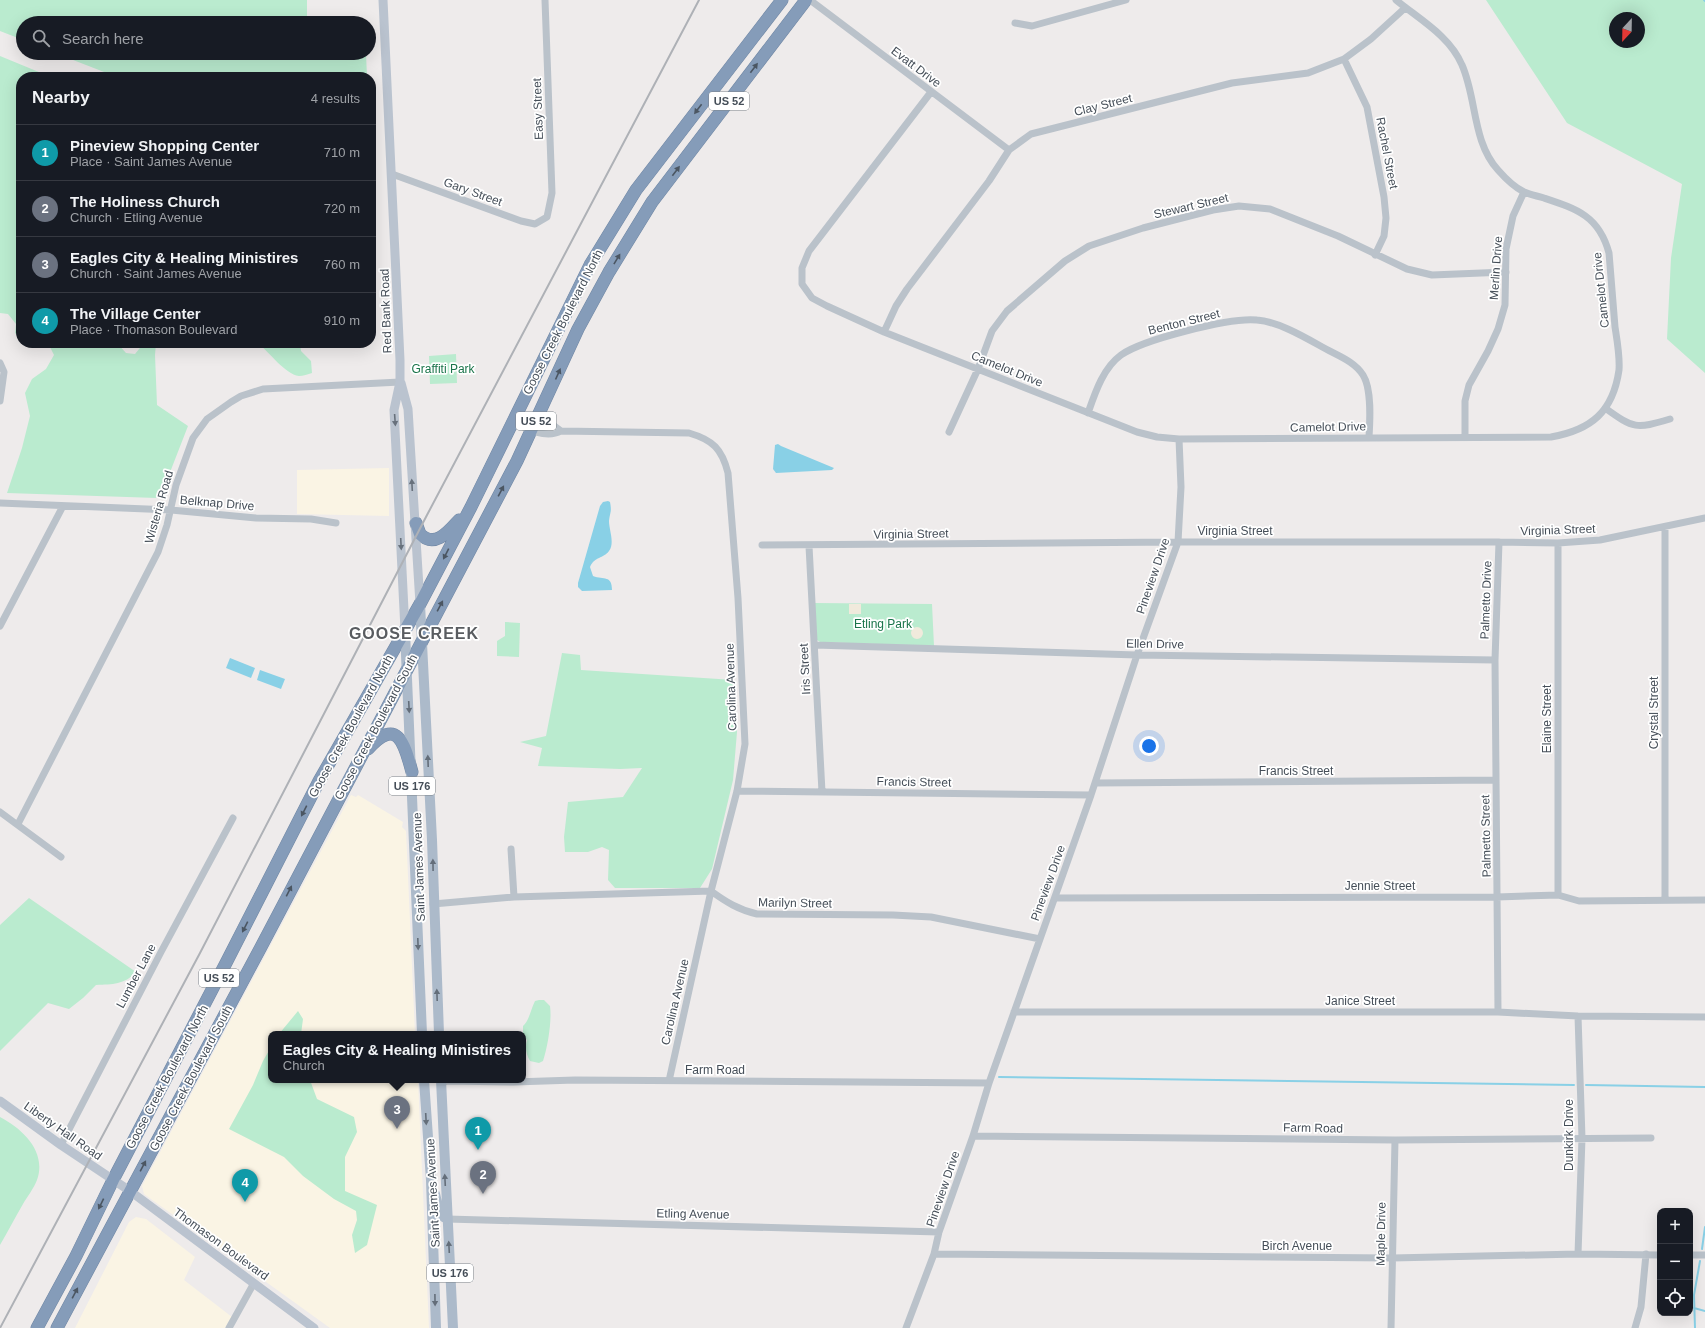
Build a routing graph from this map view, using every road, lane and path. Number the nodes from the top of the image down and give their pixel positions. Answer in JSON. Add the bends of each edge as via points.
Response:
{"nodes":[{"id":1,"x":383,"y":0,"type":"edge"},
{"id":2,"x":545,"y":0,"type":"edge"},
{"id":3,"x":782,"y":0,"type":"edge"},
{"id":4,"x":806,"y":0,"type":"edge"},
{"id":5,"x":810,"y":0,"type":"edge"},
{"id":6,"x":1126,"y":0,"type":"edge"},
{"id":7,"x":1396,"y":0,"type":"edge"},
{"id":8,"x":1405,"y":8,"type":"junction"},
{"id":9,"x":1015,"y":22,"type":"dead end"},
{"id":10,"x":1344,"y":59,"type":"junction"},
{"id":11,"x":930,"y":92,"type":"junction"},
{"id":12,"x":1009,"y":150,"type":"junction"},
{"id":13,"x":392,"y":174,"type":"junction"},
{"id":14,"x":1524,"y":192,"type":"junction"},
{"id":15,"x":547,"y":217,"type":"joint"},
{"id":16,"x":1375,"y":255,"type":"junction"},
{"id":17,"x":1506,"y":272,"type":"junction"},
{"id":18,"x":884,"y":332,"type":"junction"},
{"id":19,"x":0,"y":363,"type":"edge"},
{"id":20,"x":978,"y":369,"type":"junction"},
{"id":21,"x":400,"y":382,"type":"junction"},
{"id":22,"x":0,"y":401,"type":"edge"},
{"id":23,"x":1605,"y":408,"type":"junction"},
{"id":24,"x":540,"y":412,"type":"junction"},
{"id":25,"x":1088,"y":413,"type":"junction"},
{"id":26,"x":1670,"y":419,"type":"dead end"},
{"id":27,"x":513,"y":422,"type":"junction"},
{"id":28,"x":560,"y":431,"type":"junction"},
{"id":29,"x":531,"y":432,"type":"junction"},
{"id":30,"x":949,"y":432,"type":"dead end"},
{"id":31,"x":1465,"y":436,"type":"junction"},
{"id":32,"x":1369,"y":437,"type":"junction"},
{"id":33,"x":1179,"y":440,"type":"junction"},
{"id":34,"x":0,"y":503,"type":"edge"},
{"id":35,"x":63,"y":506,"type":"junction"},
{"id":36,"x":471,"y":507,"type":"junction"},
{"id":37,"x":171,"y":510,"type":"junction"},
{"id":38,"x":1705,"y":518,"type":"edge"},
{"id":39,"x":336,"y":523,"type":"dead end"},
{"id":40,"x":416,"y":524,"type":"junction"},
{"id":41,"x":1665,"y":527,"type":"junction"},
{"id":42,"x":1178,"y":542,"type":"junction"},
{"id":43,"x":1499,"y":542,"type":"junction"},
{"id":44,"x":1558,"y":543,"type":"junction"},
{"id":45,"x":762,"y":545,"type":"dead end"},
{"id":46,"x":809,"y":546,"type":"junction"},
{"id":47,"x":420,"y":604,"type":"junction"},
{"id":48,"x":0,"y":626,"type":"edge"},
{"id":49,"x":405,"y":631,"type":"junction"},
{"id":50,"x":422,"y":640,"type":"junction"},
{"id":51,"x":815,"y":644,"type":"junction"},
{"id":52,"x":1137,"y":655,"type":"junction"},
{"id":53,"x":1495,"y":660,"type":"junction"},
{"id":54,"x":407,"y":668,"type":"junction"},
{"id":55,"x":357,"y":762,"type":"junction"},
{"id":56,"x":412,"y":772,"type":"junction"},
{"id":57,"x":1496,"y":780,"type":"junction"},
{"id":58,"x":1095,"y":783,"type":"junction"},
{"id":59,"x":737,"y":791,"type":"junction"},
{"id":60,"x":822,"y":792,"type":"junction"},
{"id":61,"x":1091,"y":795,"type":"junction"},
{"id":62,"x":0,"y":812,"type":"edge"},
{"id":63,"x":233,"y":818,"type":"dead end"},
{"id":64,"x":18,"y":824,"type":"junction"},
{"id":65,"x":511,"y":848,"type":"dead end"},
{"id":66,"x":61,"y":857,"type":"dead end"},
{"id":67,"x":711,"y":891,"type":"junction"},
{"id":68,"x":1558,"y":895,"type":"junction"},
{"id":69,"x":514,"y":897,"type":"junction"},
{"id":70,"x":1497,"y":897,"type":"junction"},
{"id":71,"x":1055,"y":898,"type":"junction"},
{"id":72,"x":1665,"y":900,"type":"junction"},
{"id":73,"x":1705,"y":900,"type":"edge"},
{"id":74,"x":433,"y":904,"type":"junction"},
{"id":75,"x":1040,"y":939,"type":"junction"},
{"id":76,"x":1014,"y":1012,"type":"junction"},
{"id":77,"x":1498,"y":1012,"type":"junction"},
{"id":78,"x":1578,"y":1016,"type":"junction"},
{"id":79,"x":1705,"y":1017,"type":"edge"},
{"id":80,"x":422,"y":1031,"type":"edge"},
{"id":81,"x":439,"y":1031,"type":"edge"},
{"id":82,"x":668,"y":1081,"type":"junction"},
{"id":83,"x":526,"y":1082,"type":"edge"},
{"id":84,"x":424,"y":1083,"type":"edge"},
{"id":85,"x":440,"y":1083,"type":"edge"},
{"id":86,"x":990,"y":1083,"type":"junction"},
{"id":87,"x":0,"y":1101,"type":"edge"},
{"id":88,"x":974,"y":1136,"type":"junction"},
{"id":89,"x":1582,"y":1138,"type":"junction"},
{"id":90,"x":1651,"y":1138,"type":"dead end"},
{"id":91,"x":1395,"y":1140,"type":"junction"},
{"id":92,"x":61,"y":1145,"type":"junction"},
{"id":93,"x":113,"y":1180,"type":"junction"},
{"id":94,"x":431,"y":1180,"type":"junction"},
{"id":95,"x":130,"y":1191,"type":"junction"},
{"id":96,"x":447,"y":1219,"type":"junction"},
{"id":97,"x":939,"y":1232,"type":"junction"},
{"id":98,"x":934,"y":1254,"type":"junction"},
{"id":99,"x":1578,"y":1254,"type":"junction"},
{"id":100,"x":1646,"y":1254,"type":"junction"},
{"id":101,"x":1657,"y":1255,"type":"edge"},
{"id":102,"x":1693,"y":1255,"type":"edge"},
{"id":103,"x":1705,"y":1255,"type":"edge"},
{"id":104,"x":1392,"y":1258,"type":"junction"},
{"id":105,"x":254,"y":1283,"type":"junction"},
{"id":106,"x":37,"y":1328,"type":"edge"},
{"id":107,"x":57,"y":1328,"type":"edge"},
{"id":108,"x":229,"y":1328,"type":"edge"},
{"id":109,"x":314,"y":1328,"type":"edge"},
{"id":110,"x":436,"y":1328,"type":"edge"},
{"id":111,"x":453,"y":1328,"type":"edge"},
{"id":112,"x":906,"y":1328,"type":"edge"},
{"id":113,"x":1392,"y":1328,"type":"edge"},
{"id":114,"x":1635,"y":1328,"type":"edge"}],
"edges":[{"from":1,"to":13,"type":"main road","name":"Red Bank Road"},
{"from":2,"to":15,"type":"street","name":"Easy Street","via":[[552,193]]},
{"from":3,"to":27,"type":"highway","name":"Goose Creek Boulevard North","number":"US 52","one_way":true,"via":[[636,190],[615,222],[590,265]]},
{"from":24,"to":4,"type":"highway","name":"Goose Creek Boulevard South","number":"US 52","one_way":true,"via":[[578,329],[632,232]]},
{"from":5,"to":11,"type":"street","name":"Evatt Drive"},
{"from":6,"to":9,"type":"street","via":[[1032,26]]},
{"from":7,"to":8,"type":"street","name":"Camelot Drive"},
{"from":8,"to":10,"type":"street","name":"Clay Street"},
{"from":8,"to":14,"type":"street","name":"Camelot Drive","via":[[1454,50],[1468,81],[1484,149],[1497,170]]},
{"from":10,"to":12,"type":"street","name":"Clay Street","via":[[1308,73],[1232,83],[1032,134]]},
{"from":10,"to":16,"type":"street","name":"Rachel Street","via":[[1367,107],[1384,197],[1384,236]]},
{"from":11,"to":12,"type":"street","name":"Evatt Drive"},
{"from":11,"to":18,"type":"street","name":"Camelot Drive","via":[[809,251],[802,268],[802,284],[812,298]]},
{"from":12,"to":18,"type":"street","name":"Clay Street","via":[[989,181],[907,289]]},
{"from":13,"to":15,"type":"street","name":"Gary Street","via":[[521,221],[535,224]]},
{"from":13,"to":21,"type":"main road","name":"Red Bank Road"},
{"from":14,"to":17,"type":"street","name":"Merlin Drive","via":[[1513,216],[1506,249]]},
{"from":14,"to":23,"type":"street","name":"Camelot Drive","via":[[1583,214],[1596,225],[1606,240],[1610,254],[1619,369]]},
{"from":16,"to":17,"type":"street","name":"Stewart Street","via":[[1407,270],[1432,275]]},
{"from":16,"to":20,"type":"street","name":"Stewart Street","via":[[1338,236],[1270,209],[1239,206],[1143,228],[1089,246],[1064,261],[1007,311],[992,331]]},
{"from":17,"to":31,"type":"street","name":"Merlin Drive","via":[[1505,305],[1498,329],[1469,385],[1465,401]]},
{"from":18,"to":20,"type":"street","name":"Camelot Drive"},
{"from":19,"to":22,"type":"street","via":[[4,372]]},
{"from":20,"to":25,"type":"street","name":"Camelot Drive"},
{"from":20,"to":30,"type":"street","name":"Stewart Street"},
{"from":21,"to":37,"type":"street","name":"Wisteria Road","via":[[263,389],[241,396],[207,419],[193,438],[176,485]]},
{"from":40,"to":21,"type":"main road","name":"Red Bank Road","one_way":true,"via":[[408,409]]},
{"from":21,"to":49,"type":"main road","name":"Red Bank Road","one_way":true,"via":[[394,410]]},
{"from":23,"to":26,"type":"street","via":[[1624,422],[1636,426],[1648,426]]},
{"from":23,"to":31,"type":"street","name":"Camelot Drive","via":[[1593,422],[1567,434],[1551,437]]},
{"from":24,"to":28,"type":"street"},
{"from":24,"to":29,"type":"highway","name":"Goose Creek Boulevard South","number":"US 52"},
{"from":25,"to":32,"type":"street","name":"Benton Street","via":[[1099,384],[1110,367],[1119,356],[1137,346],[1214,324],[1257,320],[1285,328],[1352,362],[1364,375],[1370,402]]},
{"from":25,"to":33,"type":"street","name":"Camelot Drive","via":[[1137,432]]},
{"from":27,"to":29,"type":"street","name":"Carolina Avenue"},
{"from":27,"to":36,"type":"highway","name":"Goose Creek Boulevard North","number":"US 52"},
{"from":28,"to":29,"type":"street","name":"Carolina Avenue","via":[[555,434]]},
{"from":28,"to":59,"type":"street","name":"Carolina Avenue","via":[[689,433],[713,443],[722,455],[728,473],[738,598],[745,744]]},
{"from":50,"to":29,"type":"highway","name":"Goose Creek Boulevard South","number":"US 52","one_way":true},
{"from":31,"to":32,"type":"street","name":"Camelot Drive"},
{"from":32,"to":33,"type":"street","name":"Camelot Drive"},
{"from":33,"to":42,"type":"street","name":"Pineview Drive","via":[[1181,487]]},
{"from":34,"to":35,"type":"street","name":"Belknap Drive"},
{"from":35,"to":37,"type":"street","name":"Belknap Drive"},
{"from":35,"to":48,"type":"street"},
{"from":36,"to":40,"type":"highway","via":[[444,536],[437,540],[423,537]]},
{"from":36,"to":47,"type":"highway","name":"Goose Creek Boulevard North","number":"US 52","one_way":true},
{"from":37,"to":39,"type":"street","name":"Belknap Drive","via":[[256,518],[311,519]]},
{"from":37,"to":64,"type":"street","name":"Wisteria Road","via":[[158,552]]},
{"from":38,"to":41,"type":"street","name":"Virginia Street"},
{"from":40,"to":47,"type":"main road","name":"Red Bank Road"},
{"from":41,"to":44,"type":"street","name":"Virginia Street","via":[[1600,540]]},
{"from":41,"to":72,"type":"street","name":"Crystal Street"},
{"from":42,"to":43,"type":"street","name":"Virginia Street"},
{"from":42,"to":46,"type":"street","name":"Virginia Street"},
{"from":42,"to":52,"type":"street","name":"Pineview Drive"},
{"from":43,"to":44,"type":"street","name":"Virginia Street"},
{"from":43,"to":53,"type":"street","name":"Palmetto Drive"},
{"from":44,"to":68,"type":"street","name":"Elaine Street"},
{"from":45,"to":46,"type":"street","name":"Virginia Street"},
{"from":46,"to":51,"type":"street","name":"Iris Street"},
{"from":47,"to":49,"type":"highway","name":"Goose Creek Boulevard North","number":"US 52"},
{"from":47,"to":50,"type":"main road","name":"Saint James Avenue"},
{"from":49,"to":54,"type":"main road","name":"Saint James Avenue","number":"US 176"},
{"from":49,"to":93,"type":"highway","name":"Goose Creek Boulevard North","number":"US 52","one_way":true,"via":[[319,781]]},
{"from":50,"to":54,"type":"highway","name":"Goose Creek Boulevard South","number":"US 52"},
{"from":74,"to":50,"type":"main road","name":"Saint James Avenue","number":"US 176","one_way":true},
{"from":51,"to":52,"type":"street","name":"Ellen Drive"},
{"from":51,"to":60,"type":"street","name":"Iris Street"},
{"from":52,"to":53,"type":"street","name":"Ellen Drive"},
{"from":52,"to":58,"type":"street","name":"Pineview Drive"},
{"from":53,"to":57,"type":"street","name":"Palmetto Street"},
{"from":54,"to":55,"type":"highway","name":"Goose Creek Boulevard South","number":"US 52"},
{"from":54,"to":56,"type":"main road","name":"Saint James Avenue","number":"US 176","one_way":true},
{"from":55,"to":56,"type":"highway","via":[[374,743],[389,734],[400,739],[405,747]]},
{"from":95,"to":55,"type":"highway","name":"Goose Creek Boulevard South","number":"US 52","one_way":true},
{"from":56,"to":80,"type":"main road","name":"Saint James Avenue","number":"US 176","one_way":true},
{"from":57,"to":58,"type":"street","name":"Francis Street"},
{"from":57,"to":70,"type":"street","name":"Palmetto Street"},
{"from":58,"to":61,"type":"street","name":"Pineview Drive"},
{"from":59,"to":60,"type":"street","name":"Francis Street"},
{"from":59,"to":67,"type":"street","name":"Carolina Avenue"},
{"from":60,"to":61,"type":"street","name":"Francis Street"},
{"from":61,"to":71,"type":"street","name":"Pineview Drive"},
{"from":62,"to":64,"type":"street"},
{"from":63,"to":92,"type":"street","name":"Lumber Lane"},
{"from":64,"to":66,"type":"street"},
{"from":65,"to":69,"type":"street"},
{"from":67,"to":69,"type":"street"},
{"from":67,"to":75,"type":"street","name":"Marilyn Street","via":[[743,911],[757,914],[931,917]]},
{"from":67,"to":82,"type":"street","name":"Carolina Avenue"},
{"from":68,"to":70,"type":"street","name":"Jennie Street"},
{"from":68,"to":72,"type":"street","name":"Jennie Street","via":[[1579,901]]},
{"from":69,"to":74,"type":"street"},
{"from":70,"to":71,"type":"street","name":"Jennie Street"},
{"from":70,"to":77,"type":"street","name":"Palmetto Street"},
{"from":71,"to":75,"type":"street","name":"Pineview Drive"},
{"from":72,"to":73,"type":"street","name":"Jennie Street"},
{"from":81,"to":74,"type":"main road","name":"Saint James Avenue","number":"US 176","one_way":true},
{"from":75,"to":76,"type":"street","name":"Pineview Drive"},
{"from":76,"to":77,"type":"street","name":"Janice Street"},
{"from":76,"to":86,"type":"street","name":"Pineview Drive"},
{"from":77,"to":78,"type":"street","name":"Janice Street"},
{"from":78,"to":79,"type":"street","name":"Janice Street"},
{"from":78,"to":89,"type":"street","name":"Dunkirk Drive"},
{"from":82,"to":83,"type":"street","name":"Farm Road"},
{"from":82,"to":86,"type":"street","name":"Farm Road"},
{"from":84,"to":94,"type":"main road","name":"Saint James Avenue","number":"US 176","one_way":true},
{"from":96,"to":85,"type":"main road","name":"Saint James Avenue","number":"US 176","one_way":true},
{"from":86,"to":88,"type":"street","name":"Pineview Drive"},
{"from":87,"to":92,"type":"main road","name":"Liberty Hall Road"},
{"from":88,"to":91,"type":"street","name":"Farm Road"},
{"from":88,"to":97,"type":"street","name":"Pineview Drive"},
{"from":89,"to":90,"type":"street","name":"Farm Road"},
{"from":89,"to":91,"type":"street","name":"Farm Road"},
{"from":89,"to":99,"type":"street","name":"Dunkirk Drive"},
{"from":91,"to":104,"type":"street","name":"Maple Drive"},
{"from":92,"to":93,"type":"main road","name":"Liberty Hall Road"},
{"from":93,"to":95,"type":"main road","name":"Thomason Boulevard"},
{"from":93,"to":106,"type":"highway","name":"Goose Creek Boulevard North","number":"US 52","one_way":true},
{"from":94,"to":96,"type":"main road","via":[[440,1215]]},
{"from":94,"to":110,"type":"main road","name":"Saint James Avenue","number":"US 176","one_way":true},
{"from":95,"to":105,"type":"main road","name":"Thomason Boulevard"},
{"from":107,"to":95,"type":"highway","name":"Goose Creek Boulevard South","number":"US 52","one_way":true},
{"from":96,"to":97,"type":"street","name":"Etling Avenue"},
{"from":111,"to":96,"type":"main road","name":"Saint James Avenue","number":"US 176","one_way":true},
{"from":97,"to":98,"type":"street","name":"Pineview Drive"},
{"from":98,"to":104,"type":"street","name":"Birch Avenue"},
{"from":98,"to":112,"type":"street","name":"Pineview Drive"},
{"from":99,"to":100,"type":"street","name":"Birch Avenue"},
{"from":99,"to":104,"type":"street","name":"Birch Avenue"},
{"from":100,"to":101,"type":"street","name":"Birch Avenue"},
{"from":100,"to":114,"type":"street","via":[[1641,1307]]},
{"from":102,"to":103,"type":"street"},
{"from":104,"to":113,"type":"street","name":"Maple Drive"},
{"from":105,"to":108,"type":"street"},
{"from":105,"to":109,"type":"main road","name":"Thomason Boulevard"}]}
